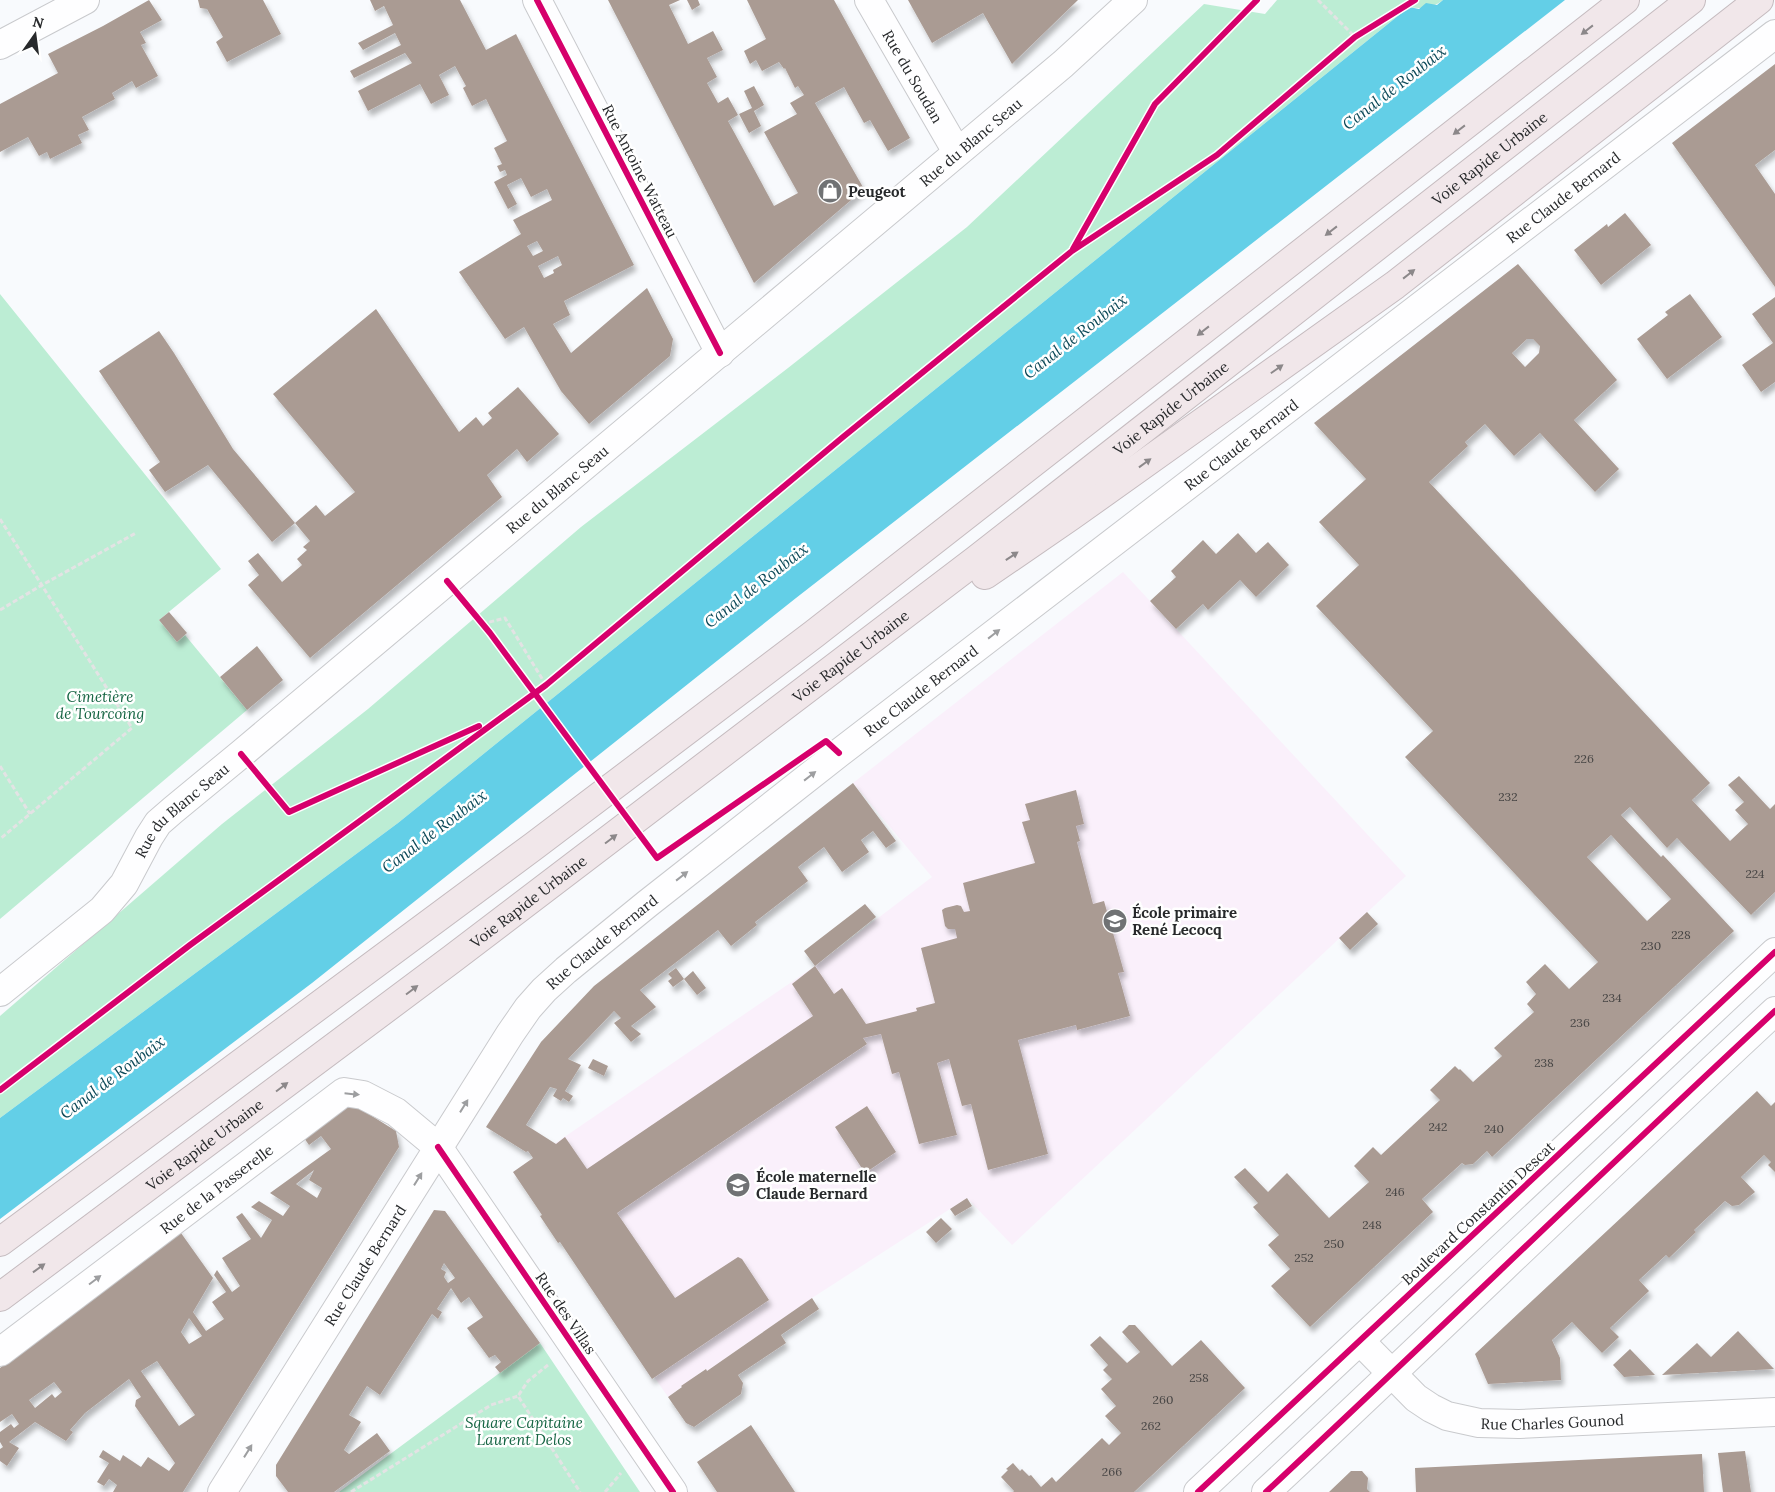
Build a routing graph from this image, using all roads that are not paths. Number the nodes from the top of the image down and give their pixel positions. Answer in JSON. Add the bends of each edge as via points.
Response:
{"nodes":[{"id":1,"x":85,"y":0,"type":"edge"},
{"id":2,"x":537,"y":0,"type":"edge"},
{"id":3,"x":869,"y":0,"type":"edge"},
{"id":4,"x":1133,"y":0,"type":"edge"},
{"id":5,"x":1625,"y":0,"type":"edge"},
{"id":6,"x":1691,"y":0,"type":"edge"},
{"id":7,"x":1759,"y":0,"type":"edge"},
{"id":8,"x":1775,"y":34,"type":"edge"},
{"id":9,"x":0,"y":45,"type":"edge"},
{"id":10,"x":957,"y":152,"type":"junction"},
{"id":11,"x":720,"y":353,"type":"junction"},
{"id":12,"x":726,"y":752,"type":"junction"},
{"id":13,"x":1775,"y":952,"type":"edge"},
{"id":14,"x":0,"y":992,"type":"edge"},
{"id":15,"x":1775,"y":1011,"type":"edge"},
{"id":16,"x":438,"y":1147,"type":"junction"},
{"id":17,"x":0,"y":1242,"type":"edge"},
{"id":18,"x":0,"y":1297,"type":"edge"},
{"id":19,"x":1360,"y":1341,"type":"junction"},
{"id":20,"x":0,"y":1352,"type":"edge"},
{"id":21,"x":1393,"y":1373,"type":"junction"},
{"id":22,"x":1775,"y":1412,"type":"edge"},
{"id":23,"x":222,"y":1492,"type":"edge"},
{"id":24,"x":673,"y":1492,"type":"edge"},
{"id":25,"x":1198,"y":1492,"type":"edge"},
{"id":26,"x":1266,"y":1492,"type":"edge"}],
"edges":[{"from":1,"to":9,"type":"street"},
{"from":2,"to":11,"type":"street","name":"Rue Antoine Watteau"},
{"from":3,"to":10,"type":"street","name":"Rue du Soudan"},
{"from":4,"to":10,"type":"street","name":"Rue du Blanc Seau","via":[[1063,64]]},
{"from":5,"to":17,"type":"highway","one_way":true,"via":[[807,640]]},
{"from":6,"to":12,"type":"highway","name":"Voie Rapide Urbaine"},
{"from":12,"to":7,"type":"highway","one_way":true,"via":[[1071,516],[1395,285]]},
{"from":16,"to":8,"type":"street","name":"Rue Claude Bernard","one_way":true,"via":[[528,1008],[566,970],[839,753]]},
{"from":10,"to":11,"type":"street","name":"Rue du Blanc Seau"},
{"from":11,"to":14,"type":"street","name":"Rue du Blanc Seau","via":[[158,823],[124,884],[102,910]]},
{"from":18,"to":12,"type":"highway","name":"Voie Rapide Urbaine","one_way":true},
{"from":13,"to":19,"type":"street","name":"Boulevard Constantin Descat"},
{"from":15,"to":21,"type":"street"},
{"from":20,"to":16,"type":"street","name":"Rue de la Passerelle","one_way":true,"via":[[344,1092],[363,1095],[396,1112]]},
{"from":23,"to":16,"type":"street","name":"Rue Claude Bernard","one_way":true},
{"from":16,"to":24,"type":"street","name":"Rue des Villas"},
{"from":19,"to":21,"type":"street","name":"Rue Charles Gounod"},
{"from":19,"to":25,"type":"street","name":"Boulevard Constantin Descat"},
{"from":21,"to":22,"type":"street","name":"Rue Charles Gounod","via":[[1416,1398],[1431,1408],[1447,1416],[1479,1423]]},
{"from":21,"to":26,"type":"street"}]}
